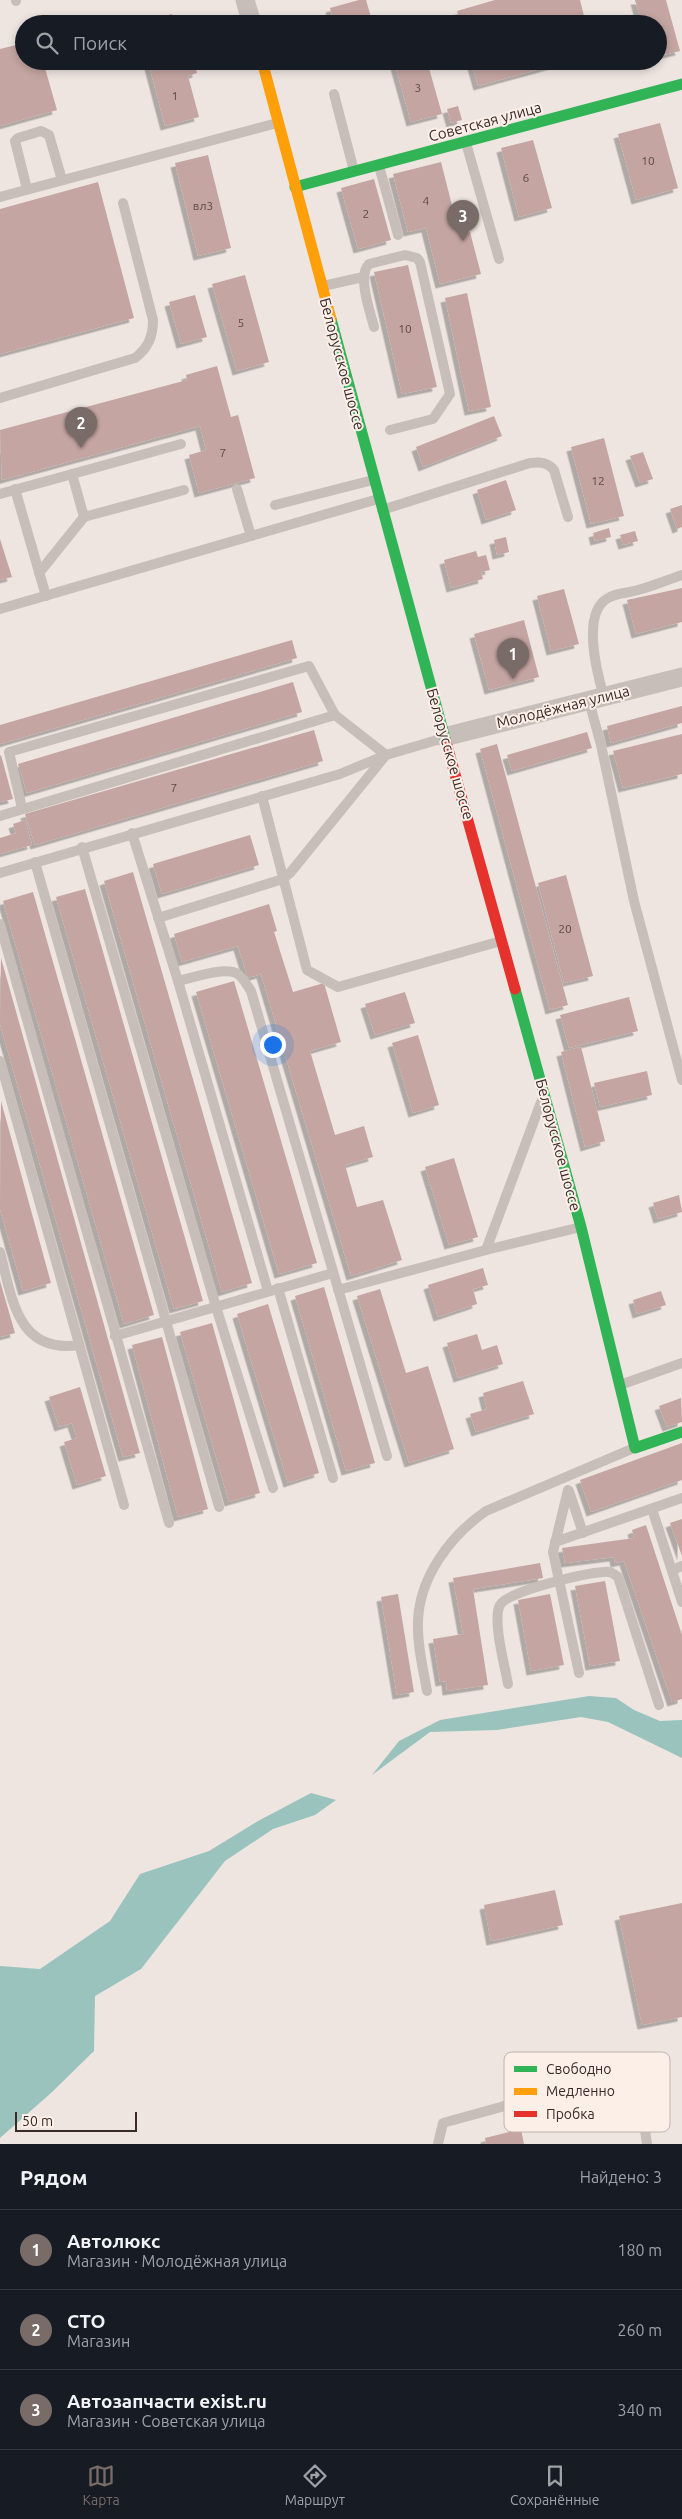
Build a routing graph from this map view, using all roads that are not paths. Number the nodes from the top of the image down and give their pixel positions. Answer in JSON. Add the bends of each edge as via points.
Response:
{"nodes":[{"id":1,"x":245,"y":0,"type":"edge"},
{"id":2,"x":249,"y":15,"type":"edge"},
{"id":3,"x":264,"y":70,"type":"edge"},
{"id":4,"x":682,"y":84,"type":"edge"},
{"id":5,"x":334,"y":94,"type":"dead end"},
{"id":6,"x":278,"y":123,"type":"junction"},
{"id":7,"x":466,"y":144,"type":"junction"},
{"id":8,"x":379,"y":166,"type":"junction"},
{"id":9,"x":354,"y":172,"type":"junction"},
{"id":10,"x":62,"y":180,"type":"junction"},
{"id":11,"x":295,"y":187,"type":"junction"},
{"id":12,"x":27,"y":189,"type":"junction"},
{"id":13,"x":0,"y":197,"type":"edge"},
{"id":14,"x":123,"y":203,"type":"dead end"},
{"id":15,"x":398,"y":235,"type":"dead end"},
{"id":16,"x":499,"y":259,"type":"dead end"},
{"id":17,"x":363,"y":278,"type":"junction"},
{"id":18,"x":322,"y":286,"type":"junction"},
{"id":19,"x":374,"y":327,"type":"dead end"},
{"id":20,"x":0,"y":398,"type":"edge"},
{"id":21,"x":390,"y":430,"type":"dead end"},
{"id":22,"x":181,"y":444,"type":"dead end"},
{"id":23,"x":72,"y":474,"type":"junction"},
{"id":24,"x":374,"y":480,"type":"junction"},
{"id":25,"x":237,"y":488,"type":"dead end"},
{"id":26,"x":15,"y":489,"type":"junction"},
{"id":27,"x":184,"y":490,"type":"dead end"},
{"id":28,"x":0,"y":494,"type":"edge"},
{"id":29,"x":275,"y":505,"type":"dead end"},
{"id":30,"x":380,"y":505,"type":"junction"},
{"id":31,"x":84,"y":517,"type":"junction"},
{"id":32,"x":568,"y":517,"type":"dead end"},
{"id":33,"x":251,"y":536,"type":"junction"},
{"id":34,"x":39,"y":573,"type":"junction"},
{"id":35,"x":682,"y":575,"type":"edge"},
{"id":36,"x":46,"y":596,"type":"junction"},
{"id":37,"x":0,"y":609,"type":"edge"},
{"id":38,"x":682,"y":677,"type":"edge"},
{"id":39,"x":596,"y":699,"type":"junction"},
{"id":40,"x":335,"y":715,"type":"junction"},
{"id":41,"x":444,"y":737,"type":"junction"},
{"id":42,"x":386,"y":755,"type":"junction"},
{"id":43,"x":262,"y":796,"type":"junction"},
{"id":44,"x":22,"y":808,"type":"junction"},
{"id":45,"x":0,"y":816,"type":"edge"},
{"id":46,"x":132,"y":833,"type":"junction"},
{"id":47,"x":82,"y":848,"type":"junction"},
{"id":48,"x":35,"y":862,"type":"junction"},
{"id":49,"x":0,"y":873,"type":"edge"},
{"id":50,"x":283,"y":879,"type":"junction"},
{"id":51,"x":158,"y":918,"type":"junction"},
{"id":52,"x":0,"y":924,"type":"edge"},
{"id":53,"x":502,"y":941,"type":"junction"},
{"id":54,"x":178,"y":981,"type":"junction"},
{"id":55,"x":0,"y":1061,"type":"edge"},
{"id":56,"x":682,"y":1080,"type":"edge"},
{"id":57,"x":544,"y":1094,"type":"junction"},
{"id":58,"x":581,"y":1227,"type":"junction"},
{"id":59,"x":486,"y":1250,"type":"junction"},
{"id":60,"x":0,"y":1252,"type":"edge"},
{"id":61,"x":333,"y":1273,"type":"junction"},
{"id":62,"x":278,"y":1288,"type":"junction"},
{"id":63,"x":338,"y":1290,"type":"junction"},
{"id":64,"x":268,"y":1291,"type":"junction"},
{"id":65,"x":216,"y":1307,"type":"junction"},
{"id":66,"x":166,"y":1321,"type":"junction"},
{"id":67,"x":115,"y":1336,"type":"junction"},
{"id":68,"x":79,"y":1345,"type":"junction"},
{"id":69,"x":682,"y":1362,"type":"edge"},
{"id":70,"x":620,"y":1385,"type":"junction"},
{"id":71,"x":682,"y":1432,"type":"edge"},
{"id":72,"x":635,"y":1448,"type":"junction"},
{"id":73,"x":386,"y":1456,"type":"dead end"},
{"id":74,"x":333,"y":1478,"type":"dead end"},
{"id":75,"x":564,"y":1478,"type":"junction"},
{"id":76,"x":274,"y":1488,"type":"dead end"},
{"id":77,"x":568,"y":1490,"type":"junction"},
{"id":78,"x":682,"y":1498,"type":"edge"},
{"id":79,"x":124,"y":1505,"type":"dead end"},
{"id":80,"x":219,"y":1507,"type":"dead end"},
{"id":81,"x":652,"y":1509,"type":"junction"},
{"id":82,"x":170,"y":1523,"type":"dead end"},
{"id":83,"x":583,"y":1533,"type":"junction"},
{"id":84,"x":555,"y":1542,"type":"junction"},
{"id":85,"x":677,"y":1568,"type":"edge"},
{"id":86,"x":558,"y":1581,"type":"junction"},
{"id":87,"x":682,"y":1602,"type":"edge"},
{"id":88,"x":579,"y":1673,"type":"dead end"},
{"id":89,"x":508,"y":1684,"type":"dead end"},
{"id":90,"x":427,"y":1691,"type":"dead end"},
{"id":91,"x":659,"y":1705,"type":"dead end"},
{"id":92,"x":504,"y":2106,"type":"edge"},
{"id":93,"x":438,"y":2144,"type":"edge"}],
"edges":[{"from":1,"to":2,"type":"street"},
{"from":3,"to":6,"type":"street","name":"Белорусское шоссе"},
{"from":4,"to":7,"type":"street","name":"Советская улица"},
{"from":5,"to":9,"type":"lane"},
{"from":6,"to":10,"type":"lane"},
{"from":6,"to":11,"type":"street","name":"Белорусское шоссе"},
{"from":7,"to":8,"type":"street","name":"Советская улица"},
{"from":7,"to":16,"type":"lane"},
{"from":8,"to":9,"type":"street","name":"Советская улица"},
{"from":8,"to":15,"type":"lane"},
{"from":9,"to":11,"type":"street","name":"Советская улица"},
{"from":10,"to":12,"type":"lane"},
{"from":10,"to":12,"type":"lane","via":[[48,135],[41,131],[16,141]]},
{"from":11,"to":18,"type":"street","name":"Белорусское шоссе"},
{"from":12,"to":13,"type":"lane"},
{"from":14,"to":20,"type":"lane","via":[[153,320],[149,344],[135,358]]},
{"from":17,"to":18,"type":"lane"},
{"from":17,"to":19,"type":"lane"},
{"from":17,"to":21,"type":"lane","via":[[369,264],[405,255],[417,258],[450,389],[447,400],[433,419]]},
{"from":18,"to":24,"type":"street","name":"Белорусское шоссе"},
{"from":22,"to":23,"type":"lane"},
{"from":23,"to":26,"type":"lane"},
{"from":23,"to":31,"type":"lane"},
{"from":24,"to":29,"type":"lane"},
{"from":24,"to":30,"type":"street","name":"Белорусское шоссе"},
{"from":25,"to":33,"type":"lane"},
{"from":26,"to":28,"type":"lane"},
{"from":26,"to":34,"type":"lane"},
{"from":27,"to":31,"type":"lane"},
{"from":30,"to":32,"type":"lane","via":[[541,462],[554,470]]},
{"from":30,"to":33,"type":"lane"},
{"from":30,"to":41,"type":"street","name":"Белорусское шоссе"},
{"from":31,"to":34,"type":"lane"},
{"from":33,"to":36,"type":"lane"},
{"from":34,"to":36,"type":"lane"},
{"from":35,"to":39,"type":"lane","via":[[602,602],[594,619]]},
{"from":36,"to":37,"type":"lane"},
{"from":38,"to":39,"type":"street","name":"Молодёжная улица"},
{"from":39,"to":41,"type":"street","name":"Молодёжная улица"},
{"from":39,"to":56,"type":"lane","via":[[601,745],[634,901]]},
{"from":40,"to":42,"type":"lane"},
{"from":40,"to":44,"type":"lane"},
{"from":40,"to":44,"type":"lane","via":[[309,666],[9,752]]},
{"from":41,"to":42,"type":"lane"},
{"from":41,"to":53,"type":"street","name":"Белорусское шоссе"},
{"from":42,"to":43,"type":"lane","via":[[340,774]]},
{"from":42,"to":50,"type":"lane"},
{"from":43,"to":46,"type":"lane"},
{"from":43,"to":50,"type":"lane"},
{"from":44,"to":45,"type":"lane"},
{"from":46,"to":47,"type":"lane"},
{"from":46,"to":51,"type":"lane"},
{"from":47,"to":48,"type":"lane"},
{"from":47,"to":65,"type":"lane"},
{"from":48,"to":49,"type":"lane"},
{"from":48,"to":66,"type":"lane"},
{"from":50,"to":51,"type":"lane"},
{"from":50,"to":53,"type":"lane","via":[[308,970],[338,987]]},
{"from":51,"to":54,"type":"lane"},
{"from":52,"to":67,"type":"lane"},
{"from":53,"to":57,"type":"street","name":"Белорусское шоссе"},
{"from":54,"to":61,"type":"lane","via":[[227,970],[243,979],[251,991]]},
{"from":54,"to":64,"type":"lane"},
{"from":55,"to":68,"type":"lane"},
{"from":57,"to":58,"type":"street","name":"Белорусское шоссе"},
{"from":57,"to":59,"type":"lane"},
{"from":58,"to":59,"type":"lane"},
{"from":58,"to":70,"type":"street","name":"Белорусское шоссе"},
{"from":59,"to":63,"type":"lane"},
{"from":60,"to":68,"type":"lane","via":[[17,1315],[30,1334],[52,1345]]},
{"from":61,"to":62,"type":"lane"},
{"from":61,"to":63,"type":"lane"},
{"from":62,"to":64,"type":"lane"},
{"from":62,"to":74,"type":"lane"},
{"from":63,"to":73,"type":"lane"},
{"from":64,"to":65,"type":"lane"},
{"from":65,"to":66,"type":"lane"},
{"from":65,"to":76,"type":"lane"},
{"from":66,"to":67,"type":"lane"},
{"from":66,"to":80,"type":"lane"},
{"from":67,"to":82,"type":"lane"},
{"from":68,"to":79,"type":"lane"},
{"from":69,"to":70,"type":"lane"},
{"from":70,"to":72,"type":"street","name":"Белорусское шоссе"},
{"from":71,"to":72,"type":"street"},
{"from":72,"to":75,"type":"lane"},
{"from":75,"to":77,"type":"lane"},
{"from":75,"to":90,"type":"lane","via":[[486,1511],[454,1539],[438,1560],[422,1596],[418,1620],[418,1642]]},
{"from":77,"to":83,"type":"lane"},
{"from":77,"to":84,"type":"lane"},
{"from":78,"to":81,"type":"lane"},
{"from":81,"to":83,"type":"lane"},
{"from":81,"to":85,"type":"lane"},
{"from":83,"to":84,"type":"lane"},
{"from":84,"to":86,"type":"lane","via":[[553,1552]]},
{"from":85,"to":87,"type":"lane"},
{"from":86,"to":88,"type":"lane"},
{"from":86,"to":89,"type":"lane","via":[[511,1594],[498,1607]]},
{"from":86,"to":91,"type":"lane","via":[[605,1571],[618,1577]]},
{"from":92,"to":93,"type":"lane","via":[[443,2123]]}]}
